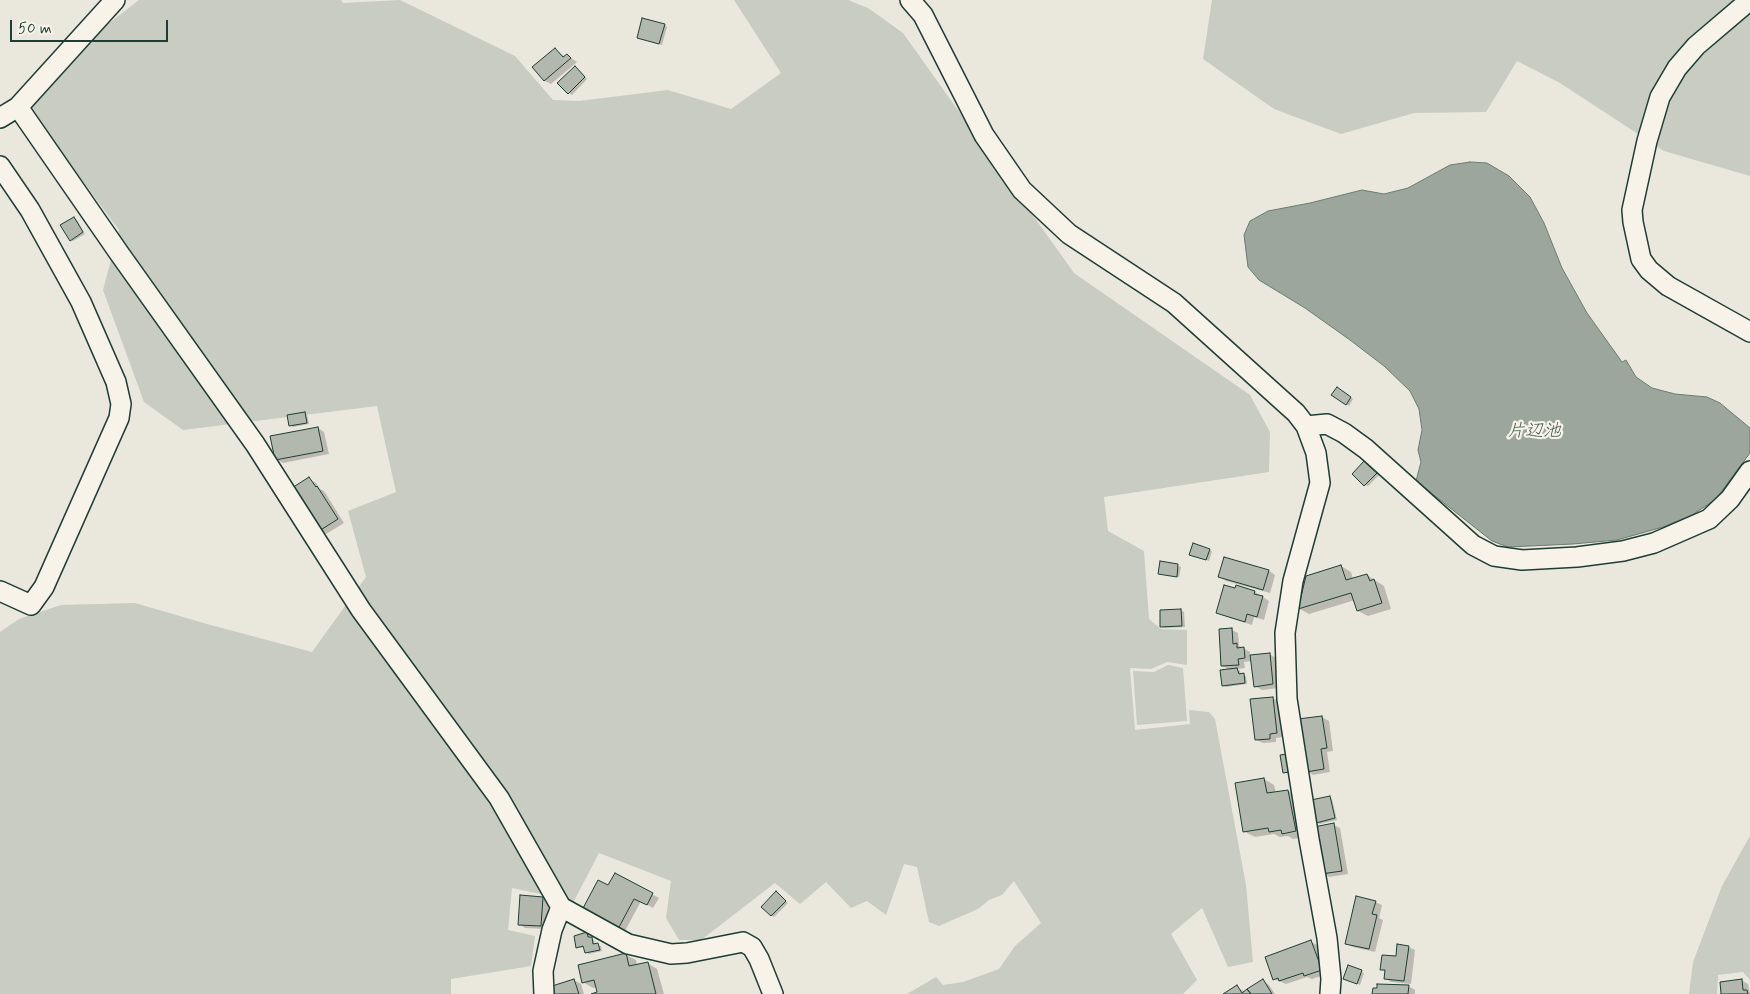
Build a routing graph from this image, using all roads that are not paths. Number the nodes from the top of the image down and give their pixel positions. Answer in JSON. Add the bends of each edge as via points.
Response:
{"nodes":[{"id":1,"x":115,"y":0,"type":"edge"},
{"id":2,"x":910,"y":0,"type":"edge"},
{"id":3,"x":1750,"y":0,"type":"edge"},
{"id":4,"x":18,"y":107,"type":"junction"},
{"id":5,"x":0,"y":118,"type":"edge"},
{"id":6,"x":0,"y":166,"type":"edge"},
{"id":7,"x":1750,"y":332,"type":"edge"},
{"id":8,"x":1306,"y":426,"type":"junction"},
{"id":9,"x":1750,"y":471,"type":"edge"},
{"id":10,"x":0,"y":591,"type":"edge"},
{"id":11,"x":560,"y":907,"type":"junction"},
{"id":12,"x":544,"y":994,"type":"edge"},
{"id":13,"x":773,"y":994,"type":"edge"},
{"id":14,"x":1330,"y":994,"type":"edge"}],
"edges":[{"from":1,"to":4,"type":"street"},
{"from":2,"to":8,"type":"street","via":[[923,15],[984,135],[1022,190],[1069,234],[1174,303],[1296,413]]},
{"from":3,"to":7,"type":"street","via":[[1696,46],[1677,68],[1660,97],[1632,210],[1641,259],[1649,270],[1668,286]]},
{"from":4,"to":5,"type":"street"},
{"from":4,"to":11,"type":"street","via":[[255,444],[360,610],[499,798]]},
{"from":6,"to":10,"type":"street","via":[[30,210],[81,302],[116,382],[121,404],[119,418],[44,587],[31,605]]},
{"from":8,"to":9,"type":"street","via":[[1327,424],[1344,433],[1472,544],[1494,556],[1522,560],[1577,557],[1654,543],[1709,519],[1730,500]]},
{"from":8,"to":14,"type":"street","via":[[1316,453],[1320,483],[1284,633],[1287,698],[1328,938]]},
{"from":11,"to":12,"type":"street","via":[[543,971]]},
{"from":11,"to":13,"type":"street","via":[[628,944],[671,954],[743,942],[752,947],[759,959]]}]}
